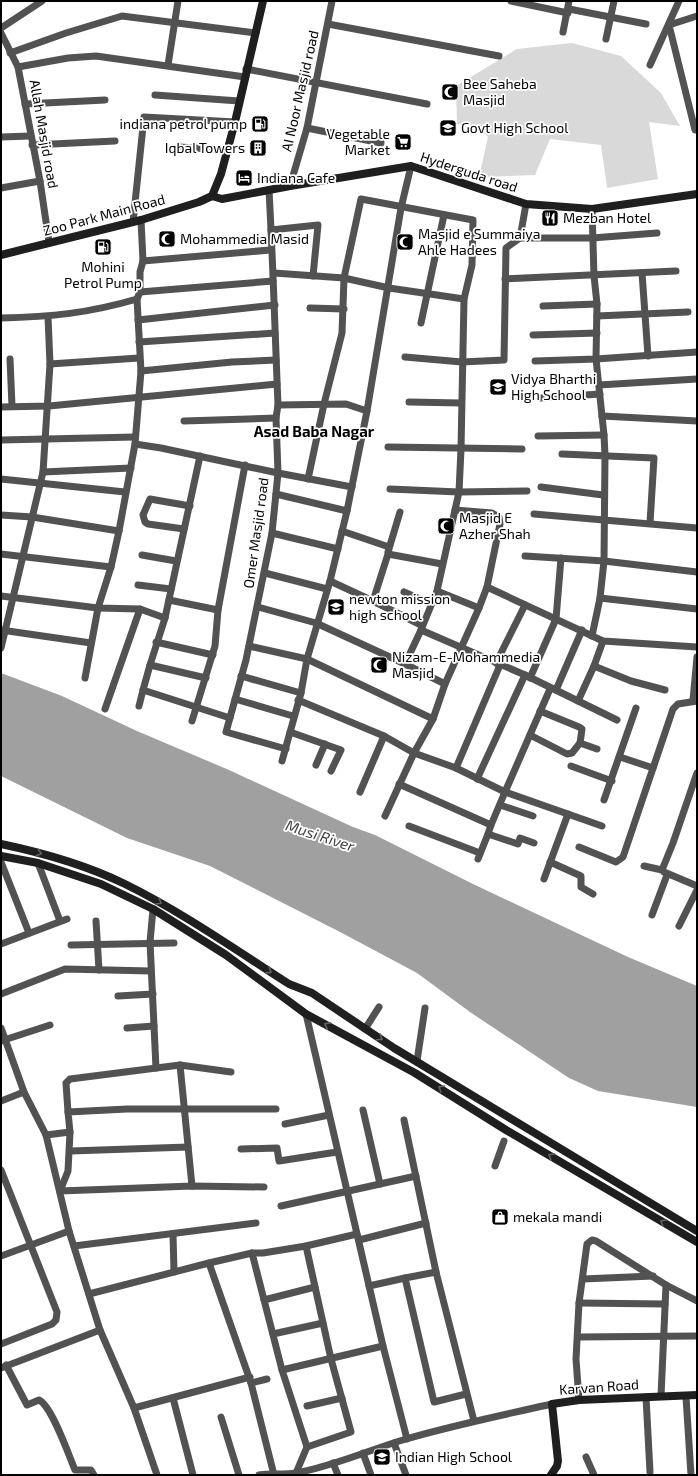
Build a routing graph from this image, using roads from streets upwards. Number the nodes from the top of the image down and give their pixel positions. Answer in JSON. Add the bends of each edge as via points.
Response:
{"nodes":[{"id":1,"x":42,"y":1,"type":"edge"},
{"id":2,"x":178,"y":1,"type":"edge"},
{"id":3,"x":263,"y":1,"type":"edge"},
{"id":4,"x":332,"y":1,"type":"edge"},
{"id":5,"x":511,"y":1,"type":"edge"},
{"id":6,"x":569,"y":1,"type":"edge"},
{"id":7,"x":614,"y":1,"type":"edge"},
{"id":8,"x":679,"y":1,"type":"edge"},
{"id":9,"x":568,"y":11,"type":"junction"},
{"id":10,"x":611,"y":16,"type":"junction"},
{"id":11,"x":697,"y":16,"type":"edge"},
{"id":12,"x":174,"y":23,"type":"junction"},
{"id":13,"x":328,"y":24,"type":"junction"},
{"id":14,"x":646,"y":24,"type":"dead end"},
{"id":15,"x":669,"y":25,"type":"junction"},
{"id":16,"x":1,"y":28,"type":"edge"},
{"id":17,"x":563,"y":32,"type":"dead end"},
{"id":18,"x":1,"y":33,"type":"edge"},
{"id":19,"x":256,"y":33,"type":"junction"},
{"id":20,"x":606,"y":40,"type":"dead end"},
{"id":21,"x":10,"y":53,"type":"junction"},
{"id":22,"x":498,"y":56,"type":"dead end"},
{"id":23,"x":168,"y":65,"type":"junction"},
{"id":24,"x":650,"y":65,"type":"dead end"},
{"id":25,"x":18,"y":67,"type":"junction"},
{"id":26,"x":245,"y":73,"type":"junction"},
{"id":27,"x":316,"y":84,"type":"junction"},
{"id":28,"x":155,"y":95,"type":"dead end"},
{"id":29,"x":105,"y":100,"type":"dead end"},
{"id":30,"x":239,"y":101,"type":"junction"},
{"id":31,"x":25,"y":104,"type":"junction"},
{"id":32,"x":427,"y":104,"type":"dead end"},
{"id":33,"x":235,"y":122,"type":"junction"},
{"id":34,"x":307,"y":128,"type":"junction"},
{"id":35,"x":697,"y":130,"type":"edge"},
{"id":36,"x":30,"y":136,"type":"junction"},
{"id":37,"x":1,"y":137,"type":"edge"},
{"id":38,"x":115,"y":140,"type":"dead end"},
{"id":39,"x":381,"y":143,"type":"dead end"},
{"id":40,"x":32,"y":145,"type":"junction"},
{"id":41,"x":179,"y":147,"type":"dead end"},
{"id":42,"x":227,"y":150,"type":"junction"},
{"id":43,"x":411,"y":166,"type":"junction"},
{"id":44,"x":40,"y":182,"type":"junction"},
{"id":45,"x":290,"y":186,"type":"junction"},
{"id":46,"x":1,"y":188,"type":"edge"},
{"id":47,"x":268,"y":190,"type":"junction"},
{"id":48,"x":697,"y":194,"type":"edge"},
{"id":49,"x":212,"y":196,"type":"junction"},
{"id":50,"x":526,"y":204,"type":"junction"},
{"id":51,"x":401,"y":208,"type":"junction"},
{"id":52,"x":592,"y":209,"type":"junction"},
{"id":53,"x":444,"y":215,"type":"junction"},
{"id":54,"x":141,"y":220,"type":"junction"},
{"id":55,"x":133,"y":222,"type":"junction"},
{"id":56,"x":271,"y":230,"type":"junction"},
{"id":57,"x":657,"y":233,"type":"dead end"},
{"id":58,"x":520,"y":238,"type":"junction"},
{"id":59,"x":592,"y":238,"type":"junction"},
{"id":60,"x":49,"y":242,"type":"junction"},
{"id":61,"x":270,"y":250,"type":"junction"},
{"id":62,"x":1,"y":254,"type":"edge"},
{"id":63,"x":143,"y":261,"type":"junction"},
{"id":64,"x":676,"y":271,"type":"dead end"},
{"id":65,"x":274,"y":273,"type":"junction"},
{"id":66,"x":642,"y":273,"type":"junction"},
{"id":67,"x":313,"y":276,"type":"junction"},
{"id":68,"x":594,"y":276,"type":"junction"},
{"id":69,"x":344,"y":278,"type":"junction"},
{"id":70,"x":506,"y":279,"type":"junction"},
{"id":71,"x":273,"y":281,"type":"junction"},
{"id":72,"x":389,"y":288,"type":"junction"},
{"id":73,"x":428,"y":293,"type":"junction"},
{"id":74,"x":138,"y":296,"type":"junction"},
{"id":75,"x":464,"y":299,"type":"junction"},
{"id":76,"x":597,"y":304,"type":"junction"},
{"id":77,"x":275,"y":305,"type":"junction"},
{"id":78,"x":543,"y":306,"type":"dead end"},
{"id":79,"x":310,"y":308,"type":"dead end"},
{"id":80,"x":344,"y":310,"type":"junction"},
{"id":81,"x":688,"y":312,"type":"dead end"},
{"id":82,"x":644,"y":313,"type":"junction"},
{"id":83,"x":597,"y":316,"type":"junction"},
{"id":84,"x":48,"y":317,"type":"junction"},
{"id":85,"x":1,"y":318,"type":"edge"},
{"id":86,"x":138,"y":320,"type":"junction"},
{"id":87,"x":421,"y":323,"type":"dead end"},
{"id":88,"x":275,"y":333,"type":"junction"},
{"id":89,"x":597,"y":333,"type":"junction"},
{"id":90,"x":533,"y":335,"type":"dead end"},
{"id":91,"x":139,"y":342,"type":"junction"},
{"id":92,"x":697,"y":352,"type":"edge"},
{"id":93,"x":648,"y":356,"type":"junction"},
{"id":94,"x":405,"y":357,"type":"dead end"},
{"id":95,"x":139,"y":358,"type":"junction"},
{"id":96,"x":10,"y":359,"type":"dead end"},
{"id":97,"x":596,"y":359,"type":"junction"},
{"id":98,"x":276,"y":360,"type":"junction"},
{"id":99,"x":535,"y":360,"type":"dead end"},
{"id":100,"x":462,"y":362,"type":"junction"},
{"id":101,"x":50,"y":364,"type":"junction"},
{"id":102,"x":141,"y":371,"type":"junction"},
{"id":103,"x":697,"y":379,"type":"edge"},
{"id":104,"x":277,"y":384,"type":"junction"},
{"id":105,"x":599,"y":385,"type":"junction"},
{"id":106,"x":600,"y":394,"type":"junction"},
{"id":107,"x":140,"y":398,"type":"junction"},
{"id":108,"x":540,"y":398,"type":"dead end"},
{"id":109,"x":408,"y":402,"type":"dead end"},
{"id":110,"x":461,"y":403,"type":"junction"},
{"id":111,"x":324,"y":404,"type":"junction"},
{"id":112,"x":278,"y":405,"type":"junction"},
{"id":113,"x":12,"y":406,"type":"junction"},
{"id":114,"x":49,"y":406,"type":"junction"},
{"id":115,"x":1,"y":407,"type":"edge"},
{"id":116,"x":367,"y":411,"type":"junction"},
{"id":117,"x":602,"y":416,"type":"junction"},
{"id":118,"x":276,"y":418,"type":"junction"},
{"id":119,"x":184,"y":421,"type":"dead end"},
{"id":120,"x":697,"y":421,"type":"edge"},
{"id":121,"x":604,"y":435,"type":"junction"},
{"id":122,"x":538,"y":436,"type":"dead end"},
{"id":123,"x":135,"y":437,"type":"junction"},
{"id":124,"x":46,"y":439,"type":"junction"},
{"id":125,"x":1,"y":440,"type":"edge"},
{"id":126,"x":135,"y":444,"type":"junction"},
{"id":127,"x":388,"y":447,"type":"dead end"},
{"id":128,"x":461,"y":449,"type":"junction"},
{"id":129,"x":522,"y":449,"type":"dead end"},
{"id":130,"x":562,"y":454,"type":"dead end"},
{"id":131,"x":605,"y":455,"type":"junction"},
{"id":132,"x":200,"y":456,"type":"junction"},
{"id":133,"x":245,"y":465,"type":"junction"},
{"id":134,"x":131,"y":468,"type":"junction"},
{"id":135,"x":43,"y":472,"type":"junction"},
{"id":136,"x":278,"y":474,"type":"junction"},
{"id":137,"x":1,"y":479,"type":"edge"},
{"id":138,"x":308,"y":479,"type":"junction"},
{"id":139,"x":40,"y":482,"type":"junction"},
{"id":140,"x":352,"y":487,"type":"junction"},
{"id":141,"x":541,"y":487,"type":"dead end"},
{"id":142,"x":390,"y":490,"type":"dead end"},
{"id":143,"x":526,"y":491,"type":"dead end"},
{"id":144,"x":126,"y":492,"type":"junction"},
{"id":145,"x":459,"y":492,"type":"junction"},
{"id":146,"x":276,"y":494,"type":"junction"},
{"id":147,"x":603,"y":495,"type":"junction"},
{"id":148,"x":190,"y":506,"type":"junction"},
{"id":149,"x":455,"y":510,"type":"junction"},
{"id":150,"x":347,"y":511,"type":"junction"},
{"id":151,"x":400,"y":512,"type":"dead end"},
{"id":152,"x":534,"y":514,"type":"dead end"},
{"id":153,"x":1,"y":515,"type":"edge"},
{"id":154,"x":32,"y":517,"type":"junction"},
{"id":155,"x":604,"y":519,"type":"junction"},
{"id":156,"x":650,"y":523,"type":"junction"},
{"id":157,"x":697,"y":528,"type":"edge"},
{"id":158,"x":184,"y":530,"type":"junction"},
{"id":159,"x":119,"y":531,"type":"junction"},
{"id":160,"x":342,"y":531,"type":"junction"},
{"id":161,"x":272,"y":533,"type":"junction"},
{"id":162,"x":338,"y":548,"type":"junction"},
{"id":163,"x":388,"y":551,"type":"junction"},
{"id":164,"x":1,"y":554,"type":"edge"},
{"id":165,"x":142,"y":555,"type":"dead end"},
{"id":166,"x":22,"y":556,"type":"junction"},
{"id":167,"x":525,"y":556,"type":"dead end"},
{"id":168,"x":561,"y":558,"type":"junction"},
{"id":169,"x":176,"y":561,"type":"junction"},
{"id":170,"x":604,"y":561,"type":"junction"},
{"id":171,"x":442,"y":564,"type":"junction"},
{"id":172,"x":111,"y":567,"type":"junction"},
{"id":173,"x":697,"y":572,"type":"edge"},
{"id":174,"x":265,"y":573,"type":"junction"},
{"id":175,"x":330,"y":581,"type":"junction"},
{"id":176,"x":138,"y":585,"type":"dead end"},
{"id":177,"x":487,"y":587,"type":"junction"},
{"id":178,"x":171,"y":589,"type":"junction"},
{"id":179,"x":327,"y":589,"type":"junction"},
{"id":180,"x":437,"y":591,"type":"junction"},
{"id":181,"x":404,"y":592,"type":"dead end"},
{"id":182,"x":1,"y":596,"type":"edge"},
{"id":183,"x":14,"y":598,"type":"junction"},
{"id":184,"x":600,"y":598,"type":"junction"},
{"id":185,"x":169,"y":600,"type":"junction"},
{"id":186,"x":373,"y":601,"type":"junction"},
{"id":187,"x":431,"y":604,"type":"junction"},
{"id":188,"x":525,"y":605,"type":"junction"},
{"id":189,"x":98,"y":608,"type":"junction"},
{"id":190,"x":258,"y":608,"type":"junction"},
{"id":191,"x":479,"y":608,"type":"junction"},
{"id":192,"x":140,"y":609,"type":"junction"},
{"id":193,"x":697,"y":609,"type":"edge"},
{"id":194,"x":218,"y":610,"type":"junction"},
{"id":195,"x":165,"y":618,"type":"junction"},
{"id":196,"x":556,"y":619,"type":"junction"},
{"id":197,"x":316,"y":623,"type":"junction"},
{"id":198,"x":421,"y":627,"type":"junction"},
{"id":199,"x":582,"y":630,"type":"junction"},
{"id":200,"x":4,"y":631,"type":"edge"},
{"id":201,"x":592,"y":636,"type":"junction"},
{"id":202,"x":156,"y":642,"type":"junction"},
{"id":203,"x":603,"y":642,"type":"junction"},
{"id":204,"x":91,"y":643,"type":"junction"},
{"id":205,"x":249,"y":646,"type":"junction"},
{"id":206,"x":697,"y":647,"type":"edge"},
{"id":207,"x":1,"y":648,"type":"edge"},
{"id":208,"x":461,"y":648,"type":"junction"},
{"id":209,"x":213,"y":655,"type":"junction"},
{"id":210,"x":697,"y":657,"type":"edge"},
{"id":211,"x":307,"y":660,"type":"junction"},
{"id":212,"x":405,"y":664,"type":"junction"},
{"id":213,"x":498,"y":664,"type":"junction"},
{"id":214,"x":150,"y":665,"type":"junction"},
{"id":215,"x":594,"y":666,"type":"junction"},
{"id":216,"x":241,"y":676,"type":"junction"},
{"id":217,"x":528,"y":677,"type":"junction"},
{"id":218,"x":85,"y":678,"type":"dead end"},
{"id":219,"x":206,"y":678,"type":"junction"},
{"id":220,"x":445,"y":684,"type":"junction"},
{"id":221,"x":553,"y":689,"type":"junction"},
{"id":222,"x":143,"y":690,"type":"junction"},
{"id":223,"x":665,"y":690,"type":"dead end"},
{"id":224,"x":299,"y":696,"type":"junction"},
{"id":225,"x":235,"y":699,"type":"junction"},
{"id":226,"x":578,"y":701,"type":"junction"},
{"id":227,"x":695,"y":701,"type":"edge"},
{"id":228,"x":139,"y":706,"type":"dead end"},
{"id":229,"x":196,"y":708,"type":"junction"},
{"id":230,"x":636,"y":708,"type":"dead end"},
{"id":231,"x":105,"y":709,"type":"dead end"},
{"id":232,"x":540,"y":711,"type":"junction"},
{"id":233,"x":293,"y":716,"type":"junction"},
{"id":234,"x":230,"y":718,"type":"junction"},
{"id":235,"x":433,"y":719,"type":"junction"},
{"id":236,"x":617,"y":720,"type":"dead end"},
{"id":237,"x":192,"y":721,"type":"dead end"},
{"id":238,"x":290,"y":732,"type":"junction"},
{"id":239,"x":530,"y":735,"type":"junction"},
{"id":240,"x":384,"y":736,"type":"junction"},
{"id":241,"x":580,"y":743,"type":"junction"},
{"id":242,"x":325,"y":744,"type":"junction"},
{"id":243,"x":286,"y":749,"type":"junction"},
{"id":244,"x":597,"y":749,"type":"dead end"},
{"id":245,"x":414,"y":753,"type":"junction"},
{"id":246,"x":620,"y":757,"type":"junction"},
{"id":247,"x":282,"y":761,"type":"dead end"},
{"id":248,"x":316,"y":765,"type":"dead end"},
{"id":249,"x":571,"y":766,"type":"dead end"},
{"id":250,"x":456,"y":768,"type":"junction"},
{"id":251,"x":653,"y":768,"type":"junction"},
{"id":252,"x":331,"y":770,"type":"dead end"},
{"id":253,"x":697,"y":773,"type":"edge"},
{"id":254,"x":477,"y":779,"type":"junction"},
{"id":255,"x":612,"y":780,"type":"junction"},
{"id":256,"x":399,"y":784,"type":"junction"},
{"id":257,"x":360,"y":792,"type":"dead end"},
{"id":258,"x":505,"y":792,"type":"junction"},
{"id":259,"x":604,"y":800,"type":"dead end"},
{"id":260,"x":500,"y":805,"type":"junction"},
{"id":261,"x":568,"y":814,"type":"junction"},
{"id":262,"x":385,"y":816,"type":"dead end"},
{"id":263,"x":533,"y":816,"type":"dead end"},
{"id":264,"x":491,"y":825,"type":"junction"},
{"id":265,"x":409,"y":826,"type":"dead end"},
{"id":266,"x":602,"y":826,"type":"dead end"},
{"id":267,"x":488,"y":834,"type":"junction"},
{"id":268,"x":534,"y":843,"type":"dead end"},
{"id":269,"x":1,"y":844,"type":"edge"},
{"id":270,"x":579,"y":847,"type":"dead end"},
{"id":271,"x":1,"y":856,"type":"edge"},
{"id":272,"x":1,"y":862,"type":"edge"},
{"id":273,"x":550,"y":862,"type":"junction"},
{"id":274,"x":38,"y":863,"type":"junction"},
{"id":275,"x":644,"y":866,"type":"dead end"},
{"id":276,"x":664,"y":872,"type":"junction"},
{"id":277,"x":544,"y":879,"type":"dead end"},
{"id":278,"x":697,"y":886,"type":"edge"},
{"id":279,"x":697,"y":890,"type":"edge"},
{"id":280,"x":593,"y":894,"type":"dead end"},
{"id":281,"x":153,"y":909,"type":"junction"},
{"id":282,"x":652,"y":915,"type":"dead end"},
{"id":283,"x":96,"y":921,"type":"dead end"},
{"id":284,"x":679,"y":926,"type":"dead end"},
{"id":285,"x":29,"y":933,"type":"junction"},
{"id":286,"x":150,"y":942,"type":"junction"},
{"id":287,"x":96,"y":943,"type":"junction"},
{"id":288,"x":174,"y":943,"type":"dead end"},
{"id":289,"x":1,"y":944,"type":"edge"},
{"id":290,"x":71,"y":945,"type":"dead end"},
{"id":291,"x":231,"y":947,"type":"junction"},
{"id":292,"x":226,"y":955,"type":"junction"},
{"id":293,"x":98,"y":970,"type":"junction"},
{"id":294,"x":151,"y":971,"type":"junction"},
{"id":295,"x":1,"y":994,"type":"edge"},
{"id":296,"x":152,"y":994,"type":"junction"},
{"id":297,"x":118,"y":996,"type":"dead end"},
{"id":298,"x":380,"y":1007,"type":"dead end"},
{"id":299,"x":425,"y":1008,"type":"dead end"},
{"id":300,"x":306,"y":1014,"type":"junction"},
{"id":301,"x":50,"y":1024,"type":"dead end"},
{"id":302,"x":154,"y":1026,"type":"junction"},
{"id":303,"x":1,"y":1028,"type":"edge"},
{"id":304,"x":127,"y":1028,"type":"dead end"},
{"id":305,"x":365,"y":1028,"type":"junction"},
{"id":306,"x":3,"y":1040,"type":"edge"},
{"id":307,"x":417,"y":1061,"type":"junction"},
{"id":308,"x":180,"y":1065,"type":"junction"},
{"id":309,"x":156,"y":1068,"type":"junction"},
{"id":310,"x":232,"y":1072,"type":"dead end"},
{"id":311,"x":24,"y":1092,"type":"junction"},
{"id":312,"x":1,"y":1101,"type":"edge"},
{"id":313,"x":276,"y":1109,"type":"dead end"},
{"id":314,"x":185,"y":1110,"type":"junction"},
{"id":315,"x":362,"y":1110,"type":"dead end"},
{"id":316,"x":68,"y":1112,"type":"junction"},
{"id":317,"x":329,"y":1114,"type":"junction"},
{"id":318,"x":404,"y":1120,"type":"dead end"},
{"id":319,"x":285,"y":1124,"type":"dead end"},
{"id":320,"x":70,"y":1132,"type":"junction"},
{"id":321,"x":46,"y":1135,"type":"junction"},
{"id":322,"x":504,"y":1141,"type":"dead end"},
{"id":323,"x":188,"y":1147,"type":"junction"},
{"id":324,"x":241,"y":1149,"type":"dead end"},
{"id":325,"x":71,"y":1151,"type":"junction"},
{"id":326,"x":337,"y":1152,"type":"junction"},
{"id":327,"x":495,"y":1166,"type":"dead end"},
{"id":328,"x":1,"y":1170,"type":"edge"},
{"id":329,"x":416,"y":1176,"type":"junction"},
{"id":330,"x":380,"y":1184,"type":"junction"},
{"id":331,"x":192,"y":1186,"type":"junction"},
{"id":332,"x":264,"y":1187,"type":"dead end"},
{"id":333,"x":60,"y":1190,"type":"junction"},
{"id":334,"x":347,"y":1191,"type":"junction"},
{"id":335,"x":281,"y":1206,"type":"dead end"},
{"id":336,"x":256,"y":1223,"type":"dead end"},
{"id":337,"x":426,"y":1223,"type":"junction"},
{"id":338,"x":69,"y":1231,"type":"junction"},
{"id":339,"x":697,"y":1231,"type":"edge"},
{"id":340,"x":173,"y":1234,"type":"junction"},
{"id":341,"x":358,"y":1237,"type":"junction"},
{"id":342,"x":697,"y":1242,"type":"edge"},
{"id":343,"x":30,"y":1244,"type":"junction"},
{"id":344,"x":74,"y":1246,"type":"junction"},
{"id":345,"x":306,"y":1246,"type":"junction"},
{"id":346,"x":252,"y":1253,"type":"junction"},
{"id":347,"x":1,"y":1256,"type":"edge"},
{"id":348,"x":209,"y":1263,"type":"junction"},
{"id":349,"x":174,"y":1272,"type":"junction"},
{"id":350,"x":436,"y":1272,"type":"junction"},
{"id":351,"x":653,"y":1276,"type":"junction"},
{"id":352,"x":405,"y":1278,"type":"junction"},
{"id":353,"x":583,"y":1279,"type":"junction"},
{"id":354,"x":666,"y":1285,"type":"junction"},
{"id":355,"x":369,"y":1286,"type":"junction"},
{"id":356,"x":314,"y":1287,"type":"junction"},
{"id":357,"x":88,"y":1294,"type":"junction"},
{"id":358,"x":264,"y":1300,"type":"junction"},
{"id":359,"x":697,"y":1301,"type":"edge"},
{"id":360,"x":580,"y":1303,"type":"junction"},
{"id":361,"x":665,"y":1304,"type":"junction"},
{"id":362,"x":323,"y":1322,"type":"junction"},
{"id":363,"x":100,"y":1330,"type":"junction"},
{"id":364,"x":273,"y":1334,"type":"junction"},
{"id":365,"x":663,"y":1336,"type":"junction"},
{"id":366,"x":697,"y":1336,"type":"edge"},
{"id":367,"x":578,"y":1337,"type":"junction"},
{"id":368,"x":1,"y":1344,"type":"edge"},
{"id":369,"x":383,"y":1346,"type":"junction"},
{"id":370,"x":331,"y":1358,"type":"junction"},
{"id":371,"x":4,"y":1366,"type":"edge"},
{"id":372,"x":282,"y":1370,"type":"junction"},
{"id":373,"x":267,"y":1379,"type":"dead end"},
{"id":374,"x":250,"y":1380,"type":"junction"},
{"id":375,"x":466,"y":1394,"type":"junction"},
{"id":376,"x":697,"y":1395,"type":"edge"},
{"id":377,"x":661,"y":1396,"type":"junction"},
{"id":378,"x":686,"y":1396,"type":"junction"},
{"id":379,"x":646,"y":1397,"type":"junction"},
{"id":380,"x":173,"y":1398,"type":"junction"},
{"id":381,"x":342,"y":1398,"type":"junction"},
{"id":382,"x":579,"y":1400,"type":"junction"},
{"id":383,"x":552,"y":1404,"type":"junction"},
{"id":384,"x":307,"y":1406,"type":"dead end"},
{"id":385,"x":134,"y":1408,"type":"junction"},
{"id":386,"x":221,"y":1417,"type":"dead end"},
{"id":387,"x":474,"y":1421,"type":"junction"},
{"id":388,"x":407,"y":1439,"type":"junction"},
{"id":389,"x":394,"y":1443,"type":"junction"},
{"id":390,"x":307,"y":1447,"type":"junction"},
{"id":391,"x":363,"y":1454,"type":"junction"},
{"id":392,"x":586,"y":1457,"type":"dead end"},
{"id":393,"x":333,"y":1463,"type":"junction"},
{"id":394,"x":650,"y":1472,"type":"dead end"},
{"id":395,"x":296,"y":1473,"type":"junction"},
{"id":396,"x":273,"y":1474,"type":"edge"},
{"id":397,"x":94,"y":1475,"type":"edge"},
{"id":398,"x":157,"y":1475,"type":"edge"},
{"id":399,"x":193,"y":1475,"type":"edge"},
{"id":400,"x":239,"y":1475,"type":"edge"},
{"id":401,"x":259,"y":1475,"type":"edge"},
{"id":402,"x":338,"y":1475,"type":"edge"},
{"id":403,"x":371,"y":1475,"type":"edge"},
{"id":404,"x":406,"y":1475,"type":"edge"},
{"id":405,"x":551,"y":1475,"type":"edge"},
{"id":406,"x":594,"y":1475,"type":"edge"},
{"id":407,"x":691,"y":1475,"type":"edge"}],
"edges":[{"from":1,"to":16,"type":"street"},
{"from":2,"to":12,"type":"street"},
{"from":3,"to":19,"type":"street"},
{"from":4,"to":13,"type":"street","name":"AI Noor Masjid road"},
{"from":5,"to":9,"type":"street"},
{"from":6,"to":9,"type":"street"},
{"from":7,"to":10,"type":"street"},
{"from":8,"to":15,"type":"street"},
{"from":9,"to":10,"type":"street"},
{"from":9,"to":17,"type":"street"},
{"from":10,"to":14,"type":"street"},
{"from":10,"to":20,"type":"street"},
{"from":11,"to":15,"type":"street"},
{"from":12,"to":19,"type":"street"},
{"from":12,"to":21,"type":"street","via":[[122,16],[73,30]]},
{"from":12,"to":23,"type":"street"},
{"from":13,"to":22,"type":"street"},
{"from":13,"to":27,"type":"street","name":"AI Noor Masjid road"},
{"from":15,"to":24,"type":"street"},
{"from":15,"to":35,"type":"street"},
{"from":18,"to":21,"type":"street","name":"Allah Masjid road"},
{"from":19,"to":26,"type":"street"},
{"from":21,"to":25,"type":"street","name":"Allah Masjid road"},
{"from":23,"to":25,"type":"street","via":[[96,56]]},
{"from":23,"to":26,"type":"street"},
{"from":25,"to":31,"type":"street","name":"Allah Masjid road"},
{"from":26,"to":27,"type":"street"},
{"from":26,"to":30,"type":"street"},
{"from":27,"to":32,"type":"street"},
{"from":27,"to":34,"type":"street","name":"AI Noor Masjid road"},
{"from":28,"to":30,"type":"street"},
{"from":29,"to":31,"type":"street"},
{"from":30,"to":33,"type":"street"},
{"from":31,"to":36,"type":"street","name":"Allah Masjid road"},
{"from":33,"to":42,"type":"street"},
{"from":33,"to":55,"type":"street","via":[[144,117]]},
{"from":34,"to":39,"type":"street"},
{"from":34,"to":45,"type":"street","name":"AI Noor Masjid road"},
{"from":36,"to":37,"type":"street"},
{"from":36,"to":40,"type":"street","name":"Allah Masjid road"},
{"from":38,"to":40,"type":"street"},
{"from":40,"to":44,"type":"street","name":"Allah Masjid road"},
{"from":41,"to":42,"type":"street"},
{"from":42,"to":49,"type":"street"},
{"from":43,"to":45,"type":"street","name":"Hyderguda road"},
{"from":43,"to":50,"type":"street","name":"Hyderguda road"},
{"from":43,"to":51,"type":"street"},
{"from":44,"to":46,"type":"street"},
{"from":44,"to":60,"type":"street","name":"Allah Masjid road"},
{"from":45,"to":47,"type":"street","name":"Hyderguda road"},
{"from":47,"to":49,"type":"street","name":"Hyderguda road","via":[[222,199]]},
{"from":47,"to":56,"type":"street","name":"Omer Masjid road"},
{"from":48,"to":52,"type":"street","name":"Hyderguda road"},
{"from":49,"to":54,"type":"street","name":"Zoo Park Main Road"},
{"from":50,"to":52,"type":"street","name":"Hyderguda road"},
{"from":50,"to":58,"type":"street"},
{"from":51,"to":53,"type":"street"},
{"from":51,"to":69,"type":"street","via":[[361,199]]},
{"from":51,"to":72,"type":"street"},
{"from":52,"to":59,"type":"street"},
{"from":53,"to":73,"type":"street"},
{"from":53,"to":75,"type":"street","via":[[473,220],[472,265]]},
{"from":54,"to":55,"type":"street","name":"Zoo Park Main Road"},
{"from":54,"to":63,"type":"street"},
{"from":55,"to":60,"type":"street","name":"Zoo Park Main Road"},
{"from":56,"to":61,"type":"street","name":"Omer Masjid road"},
{"from":56,"to":67,"type":"street","via":[[318,225]]},
{"from":57,"to":59,"type":"street"},
{"from":58,"to":59,"type":"street"},
{"from":58,"to":70,"type":"street","via":[[506,248]]},
{"from":59,"to":68,"type":"street"},
{"from":60,"to":62,"type":"street","name":"Zoo Park Main Road"},
{"from":61,"to":63,"type":"street"},
{"from":61,"to":65,"type":"street","name":"Omer Masjid road"},
{"from":63,"to":74,"type":"street"},
{"from":64,"to":66,"type":"street"},
{"from":65,"to":67,"type":"street"},
{"from":65,"to":71,"type":"street","name":"Omer Masjid road"},
{"from":66,"to":68,"type":"street"},
{"from":66,"to":82,"type":"street"},
{"from":67,"to":69,"type":"street"},
{"from":68,"to":70,"type":"street"},
{"from":68,"to":76,"type":"street"},
{"from":69,"to":72,"type":"street"},
{"from":69,"to":80,"type":"street"},
{"from":70,"to":100,"type":"street","via":[[504,360]]},
{"from":71,"to":74,"type":"street"},
{"from":71,"to":77,"type":"street","name":"Omer Masjid road"},
{"from":72,"to":73,"type":"street"},
{"from":72,"to":116,"type":"street"},
{"from":73,"to":75,"type":"street"},
{"from":73,"to":87,"type":"street"},
{"from":74,"to":84,"type":"street","via":[[102,309]]},
{"from":74,"to":86,"type":"street"},
{"from":75,"to":100,"type":"street"},
{"from":76,"to":78,"type":"street"},
{"from":76,"to":83,"type":"street"},
{"from":77,"to":86,"type":"street"},
{"from":77,"to":88,"type":"street","name":"Omer Masjid road"},
{"from":79,"to":80,"type":"street"},
{"from":80,"to":111,"type":"street","via":[[342,333]]},
{"from":81,"to":82,"type":"street"},
{"from":82,"to":83,"type":"street"},
{"from":82,"to":93,"type":"street"},
{"from":83,"to":89,"type":"street"},
{"from":84,"to":85,"type":"street"},
{"from":84,"to":101,"type":"street"},
{"from":86,"to":91,"type":"street"},
{"from":88,"to":91,"type":"street"},
{"from":88,"to":98,"type":"street","name":"Omer Masjid road"},
{"from":89,"to":90,"type":"street"},
{"from":89,"to":97,"type":"street"},
{"from":91,"to":95,"type":"street"},
{"from":92,"to":93,"type":"street"},
{"from":93,"to":97,"type":"street"},
{"from":94,"to":100,"type":"street"},
{"from":95,"to":101,"type":"street"},
{"from":95,"to":102,"type":"street"},
{"from":96,"to":113,"type":"street"},
{"from":97,"to":99,"type":"street"},
{"from":97,"to":105,"type":"street"},
{"from":98,"to":102,"type":"street"},
{"from":98,"to":104,"type":"street","name":"Omer Masjid road"},
{"from":100,"to":110,"type":"street"},
{"from":101,"to":114,"type":"street"},
{"from":102,"to":107,"type":"street"},
{"from":103,"to":105,"type":"street"},
{"from":104,"to":107,"type":"street"},
{"from":104,"to":112,"type":"street","name":"Omer Masjid road"},
{"from":105,"to":106,"type":"street"},
{"from":106,"to":108,"type":"street"},
{"from":106,"to":117,"type":"street"},
{"from":107,"to":114,"type":"street"},
{"from":107,"to":123,"type":"street"},
{"from":109,"to":110,"type":"street"},
{"from":110,"to":128,"type":"street"},
{"from":111,"to":112,"type":"street"},
{"from":111,"to":116,"type":"street","via":[[346,404]]},
{"from":111,"to":138,"type":"street"},
{"from":112,"to":118,"type":"street","name":"Omer Masjid road"},
{"from":113,"to":114,"type":"street"},
{"from":113,"to":115,"type":"street"},
{"from":114,"to":124,"type":"street"},
{"from":116,"to":140,"type":"street"},
{"from":117,"to":120,"type":"street"},
{"from":117,"to":121,"type":"street"},
{"from":118,"to":119,"type":"street"},
{"from":118,"to":136,"type":"street","name":"Omer Masjid road"},
{"from":121,"to":122,"type":"street"},
{"from":121,"to":131,"type":"street"},
{"from":123,"to":124,"type":"street"},
{"from":123,"to":126,"type":"street"},
{"from":124,"to":125,"type":"street"},
{"from":124,"to":135,"type":"street"},
{"from":126,"to":132,"type":"street"},
{"from":126,"to":134,"type":"street"},
{"from":127,"to":128,"type":"street"},
{"from":128,"to":129,"type":"street"},
{"from":128,"to":145,"type":"street"},
{"from":130,"to":131,"type":"street"},
{"from":131,"to":147,"type":"street"},
{"from":131,"to":156,"type":"street","via":[[654,458]]},
{"from":132,"to":133,"type":"street"},
{"from":132,"to":148,"type":"street"},
{"from":133,"to":136,"type":"street"},
{"from":133,"to":194,"type":"street"},
{"from":134,"to":135,"type":"street"},
{"from":134,"to":144,"type":"street"},
{"from":135,"to":139,"type":"street"},
{"from":136,"to":138,"type":"street"},
{"from":136,"to":146,"type":"street","name":"Omer Masjid road"},
{"from":137,"to":139,"type":"street"},
{"from":138,"to":140,"type":"street"},
{"from":139,"to":144,"type":"street"},
{"from":139,"to":154,"type":"street"},
{"from":140,"to":150,"type":"street"},
{"from":141,"to":147,"type":"street"},
{"from":142,"to":145,"type":"street"},
{"from":143,"to":145,"type":"street"},
{"from":144,"to":159,"type":"street"},
{"from":145,"to":149,"type":"street"},
{"from":146,"to":150,"type":"street"},
{"from":146,"to":161,"type":"street","name":"Omer Masjid road"},
{"from":147,"to":155,"type":"street"},
{"from":148,"to":158,"type":"street"},
{"from":148,"to":158,"type":"street","via":[[150,499],[143,515],[148,524]]},
{"from":149,"to":171,"type":"street"},
{"from":149,"to":177,"type":"street","via":[[492,512],[500,517]]},
{"from":150,"to":160,"type":"street"},
{"from":151,"to":163,"type":"street"},
{"from":152,"to":155,"type":"street"},
{"from":153,"to":154,"type":"street"},
{"from":154,"to":159,"type":"street"},
{"from":154,"to":166,"type":"street"},
{"from":155,"to":156,"type":"street"},
{"from":155,"to":170,"type":"street"},
{"from":156,"to":157,"type":"street"},
{"from":158,"to":169,"type":"street"},
{"from":159,"to":172,"type":"street"},
{"from":160,"to":162,"type":"street"},
{"from":160,"to":163,"type":"street"},
{"from":161,"to":162,"type":"street"},
{"from":161,"to":174,"type":"street","name":"Omer Masjid road"},
{"from":162,"to":175,"type":"street"},
{"from":163,"to":171,"type":"street"},
{"from":163,"to":186,"type":"street"},
{"from":164,"to":166,"type":"street"},
{"from":165,"to":169,"type":"street"},
{"from":166,"to":172,"type":"street"},
{"from":166,"to":183,"type":"street"},
{"from":167,"to":168,"type":"street"},
{"from":168,"to":170,"type":"street"},
{"from":168,"to":196,"type":"street"},
{"from":169,"to":178,"type":"street"},
{"from":170,"to":173,"type":"street"},
{"from":170,"to":184,"type":"street"},
{"from":171,"to":180,"type":"street"},
{"from":172,"to":189,"type":"street"},
{"from":174,"to":179,"type":"street"},
{"from":174,"to":190,"type":"street","name":"Omer Masjid road"},
{"from":175,"to":179,"type":"street"},
{"from":175,"to":186,"type":"street"},
{"from":176,"to":178,"type":"street"},
{"from":177,"to":188,"type":"street"},
{"from":177,"to":191,"type":"street"},
{"from":178,"to":185,"type":"street"},
{"from":179,"to":197,"type":"street"},
{"from":180,"to":187,"type":"street"},
{"from":180,"to":191,"type":"street"},
{"from":181,"to":187,"type":"street"},
{"from":182,"to":183,"type":"street"},
{"from":183,"to":189,"type":"street"},
{"from":183,"to":200,"type":"street"},
{"from":184,"to":193,"type":"street"},
{"from":184,"to":201,"type":"street"},
{"from":185,"to":194,"type":"street"},
{"from":185,"to":195,"type":"street"},
{"from":186,"to":198,"type":"street"},
{"from":187,"to":198,"type":"street"},
{"from":188,"to":196,"type":"street"},
{"from":188,"to":213,"type":"street"},
{"from":189,"to":192,"type":"street"},
{"from":189,"to":204,"type":"street"},
{"from":190,"to":197,"type":"street"},
{"from":190,"to":205,"type":"street","name":"Omer Masjid road"},
{"from":191,"to":208,"type":"street"},
{"from":192,"to":195,"type":"street"},
{"from":192,"to":231,"type":"street"},
{"from":194,"to":209,"type":"street"},
{"from":195,"to":202,"type":"street"},
{"from":196,"to":199,"type":"street"},
{"from":196,"to":217,"type":"street"},
{"from":197,"to":211,"type":"street"},
{"from":197,"to":212,"type":"street"},
{"from":198,"to":208,"type":"street"},
{"from":198,"to":212,"type":"street"},
{"from":199,"to":201,"type":"street"},
{"from":199,"to":221,"type":"street"},
{"from":200,"to":204,"type":"street"},
{"from":200,"to":207,"type":"street"},
{"from":201,"to":203,"type":"street"},
{"from":202,"to":209,"type":"street"},
{"from":202,"to":214,"type":"street"},
{"from":203,"to":206,"type":"street"},
{"from":203,"to":215,"type":"street"},
{"from":204,"to":218,"type":"street"},
{"from":205,"to":211,"type":"street"},
{"from":205,"to":216,"type":"street","name":"Omer Masjid road"},
{"from":208,"to":213,"type":"street"},
{"from":208,"to":220,"type":"street"},
{"from":209,"to":219,"type":"street"},
{"from":210,"to":227,"type":"street"},
{"from":211,"to":224,"type":"street"},
{"from":211,"to":235,"type":"street"},
{"from":212,"to":220,"type":"street"},
{"from":213,"to":217,"type":"street"},
{"from":213,"to":250,"type":"street"},
{"from":214,"to":219,"type":"street"},
{"from":214,"to":222,"type":"street"},
{"from":215,"to":223,"type":"street","via":[[631,682]]},
{"from":215,"to":226,"type":"street"},
{"from":216,"to":224,"type":"street"},
{"from":216,"to":225,"type":"street","name":"Omer Masjid road"},
{"from":217,"to":221,"type":"street"},
{"from":217,"to":254,"type":"street"},
{"from":219,"to":229,"type":"street"},
{"from":220,"to":235,"type":"street"},
{"from":221,"to":226,"type":"street"},
{"from":221,"to":232,"type":"street"},
{"from":222,"to":228,"type":"street"},
{"from":222,"to":229,"type":"street"},
{"from":224,"to":233,"type":"street"},
{"from":224,"to":240,"type":"street"},
{"from":225,"to":233,"type":"street"},
{"from":225,"to":234,"type":"street","name":"Omer Masjid road"},
{"from":226,"to":236,"type":"street"},
{"from":227,"to":251,"type":"street","via":[[678,704],[673,709]]},
{"from":229,"to":234,"type":"street"},
{"from":229,"to":237,"type":"street"},
{"from":230,"to":246,"type":"street"},
{"from":232,"to":239,"type":"street"},
{"from":232,"to":241,"type":"street","via":[[582,729]]},
{"from":233,"to":238,"type":"street"},
{"from":234,"to":243,"type":"street","name":"Omer Masjid road","via":[[226,732]]},
{"from":235,"to":245,"type":"street"},
{"from":238,"to":242,"type":"street"},
{"from":238,"to":243,"type":"street"},
{"from":239,"to":241,"type":"street","via":[[567,754],[572,753]]},
{"from":239,"to":258,"type":"street"},
{"from":240,"to":245,"type":"street"},
{"from":240,"to":257,"type":"street"},
{"from":241,"to":244,"type":"street"},
{"from":242,"to":248,"type":"street"},
{"from":242,"to":252,"type":"street","via":[[341,750]]},
{"from":243,"to":247,"type":"street"},
{"from":245,"to":250,"type":"street"},
{"from":245,"to":256,"type":"street"},
{"from":246,"to":251,"type":"street"},
{"from":246,"to":255,"type":"street"},
{"from":249,"to":255,"type":"street"},
{"from":250,"to":254,"type":"street"},
{"from":251,"to":270,"type":"street","via":[[623,857],[616,862]]},
{"from":253,"to":276,"type":"street"},
{"from":254,"to":258,"type":"street"},
{"from":255,"to":259,"type":"street"},
{"from":256,"to":262,"type":"street"},
{"from":256,"to":264,"type":"street"},
{"from":258,"to":260,"type":"street"},
{"from":258,"to":261,"type":"street"},
{"from":260,"to":263,"type":"street"},
{"from":260,"to":264,"type":"street"},
{"from":261,"to":266,"type":"street"},
{"from":261,"to":273,"type":"street"},
{"from":264,"to":267,"type":"street"},
{"from":265,"to":267,"type":"street","via":[[479,856]]},
{"from":267,"to":268,"type":"street","via":[[518,844],[520,838]]},
{"from":269,"to":291,"type":"street","one_way":true,"via":[[79,865],[125,884]]},
{"from":271,"to":274,"type":"street"},
{"from":272,"to":285,"type":"street"},
{"from":273,"to":277,"type":"street"},
{"from":273,"to":280,"type":"street","via":[[580,876],[581,887]]},
{"from":274,"to":281,"type":"street","via":[[101,884]]},
{"from":274,"to":285,"type":"street","via":[[64,920]]},
{"from":275,"to":276,"type":"street"},
{"from":276,"to":278,"type":"street"},
{"from":276,"to":282,"type":"street"},
{"from":279,"to":284,"type":"street"},
{"from":281,"to":286,"type":"street"},
{"from":281,"to":292,"type":"street"},
{"from":283,"to":287,"type":"street"},
{"from":285,"to":289,"type":"street"},
{"from":286,"to":287,"type":"street"},
{"from":286,"to":288,"type":"street"},
{"from":286,"to":294,"type":"street"},
{"from":287,"to":290,"type":"street"},
{"from":287,"to":293,"type":"street"},
{"from":291,"to":292,"type":"street"},
{"from":291,"to":305,"type":"street","one_way":true,"via":[[289,984],[312,993]]},
{"from":292,"to":300,"type":"street"},
{"from":293,"to":294,"type":"street"},
{"from":293,"to":295,"type":"street","via":[[65,969]]},
{"from":294,"to":296,"type":"street"},
{"from":296,"to":297,"type":"street"},
{"from":296,"to":302,"type":"street"},
{"from":298,"to":305,"type":"street"},
{"from":299,"to":307,"type":"street"},
{"from":300,"to":317,"type":"street"},
{"from":342,"to":300,"type":"street","one_way":true,"via":[[506,1130],[416,1072]]},
{"from":301,"to":306,"type":"street"},
{"from":302,"to":304,"type":"street"},
{"from":302,"to":309,"type":"street"},
{"from":303,"to":306,"type":"street"},
{"from":305,"to":307,"type":"street","one_way":true},
{"from":306,"to":311,"type":"street"},
{"from":307,"to":339,"type":"street"},
{"from":308,"to":309,"type":"street"},
{"from":308,"to":310,"type":"street"},
{"from":308,"to":314,"type":"street"},
{"from":309,"to":316,"type":"street","via":[[70,1079],[66,1083]]},
{"from":311,"to":312,"type":"street"},
{"from":311,"to":321,"type":"street"},
{"from":313,"to":314,"type":"street"},
{"from":314,"to":316,"type":"street"},
{"from":314,"to":323,"type":"street"},
{"from":315,"to":330,"type":"street"},
{"from":316,"to":320,"type":"street"},
{"from":317,"to":319,"type":"street"},
{"from":317,"to":326,"type":"street"},
{"from":318,"to":329,"type":"street"},
{"from":320,"to":321,"type":"street"},
{"from":320,"to":325,"type":"street"},
{"from":321,"to":333,"type":"street"},
{"from":322,"to":327,"type":"street"},
{"from":323,"to":325,"type":"street"},
{"from":323,"to":331,"type":"street"},
{"from":324,"to":326,"type":"street","via":[[277,1148],[279,1161]]},
{"from":325,"to":333,"type":"street","via":[[68,1171]]},
{"from":326,"to":334,"type":"street"},
{"from":328,"to":343,"type":"street"},
{"from":329,"to":330,"type":"street"},
{"from":329,"to":337,"type":"street"},
{"from":330,"to":334,"type":"street"},
{"from":331,"to":332,"type":"street"},
{"from":331,"to":333,"type":"street"},
{"from":333,"to":338,"type":"street"},
{"from":334,"to":335,"type":"street"},
{"from":334,"to":341,"type":"street"},
{"from":336,"to":340,"type":"street"},
{"from":337,"to":341,"type":"street"},
{"from":337,"to":350,"type":"street"},
{"from":338,"to":343,"type":"street"},
{"from":338,"to":344,"type":"street"},
{"from":340,"to":344,"type":"street"},
{"from":340,"to":349,"type":"street"},
{"from":341,"to":345,"type":"street"},
{"from":341,"to":355,"type":"street"},
{"from":343,"to":347,"type":"street"},
{"from":343,"to":368,"type":"street","via":[[58,1312],[57,1316],[52,1324]]},
{"from":344,"to":357,"type":"street"},
{"from":345,"to":346,"type":"street"},
{"from":345,"to":356,"type":"street"},
{"from":346,"to":348,"type":"street"},
{"from":346,"to":358,"type":"street"},
{"from":348,"to":349,"type":"street"},
{"from":348,"to":374,"type":"street"},
{"from":349,"to":357,"type":"street"},
{"from":350,"to":352,"type":"street"},
{"from":350,"to":375,"type":"street"},
{"from":351,"to":353,"type":"street"},
{"from":351,"to":353,"type":"street","via":[[592,1240],[587,1244]]},
{"from":351,"to":354,"type":"street"},
{"from":352,"to":355,"type":"street"},
{"from":352,"to":375,"type":"street","via":[[434,1402]]},
{"from":353,"to":360,"type":"street"},
{"from":354,"to":359,"type":"street"},
{"from":354,"to":361,"type":"street"},
{"from":355,"to":369,"type":"street"},
{"from":356,"to":358,"type":"street"},
{"from":356,"to":362,"type":"street"},
{"from":357,"to":363,"type":"street"},
{"from":358,"to":364,"type":"street"},
{"from":360,"to":361,"type":"street"},
{"from":360,"to":367,"type":"street"},
{"from":361,"to":365,"type":"street"},
{"from":362,"to":364,"type":"street"},
{"from":362,"to":370,"type":"street"},
{"from":363,"to":371,"type":"street"},
{"from":363,"to":385,"type":"street"},
{"from":364,"to":372,"type":"street"},
{"from":365,"to":366,"type":"street"},
{"from":365,"to":367,"type":"street"},
{"from":365,"to":377,"type":"street"},
{"from":367,"to":382,"type":"street","via":[[576,1359]]},
{"from":369,"to":370,"type":"street"},
{"from":369,"to":388,"type":"street"},
{"from":370,"to":372,"type":"street"},
{"from":370,"to":381,"type":"street"},
{"from":371,"to":397,"type":"street","via":[[27,1405],[39,1400],[45,1405],[75,1470],[91,1470]]},
{"from":372,"to":390,"type":"street"},
{"from":373,"to":374,"type":"street"},
{"from":374,"to":380,"type":"street"},
{"from":374,"to":396,"type":"street"},
{"from":375,"to":387,"type":"street"},
{"from":376,"to":378,"type":"street","name":"Karvan Road"},
{"from":377,"to":378,"type":"street","name":"Karvan Road"},
{"from":377,"to":379,"type":"street","name":"Karvan Road"},
{"from":378,"to":407,"type":"street"},
{"from":379,"to":382,"type":"street","name":"Karvan Road"},
{"from":379,"to":394,"type":"street"},
{"from":380,"to":385,"type":"street"},
{"from":380,"to":399,"type":"street"},
{"from":381,"to":384,"type":"street"},
{"from":381,"to":390,"type":"street","via":[[351,1432]]},
{"from":382,"to":383,"type":"street","name":"Karvan Road"},
{"from":383,"to":387,"type":"street"},
{"from":383,"to":405,"type":"street","name":"Karvan Road","via":[[558,1461]]},
{"from":385,"to":398,"type":"street"},
{"from":386,"to":400,"type":"street"},
{"from":387,"to":388,"type":"street"},
{"from":388,"to":389,"type":"street"},
{"from":389,"to":391,"type":"street"},
{"from":389,"to":404,"type":"street"},
{"from":390,"to":395,"type":"street"},
{"from":391,"to":393,"type":"street"},
{"from":391,"to":403,"type":"street"},
{"from":392,"to":406,"type":"street"},
{"from":393,"to":395,"type":"street"},
{"from":393,"to":402,"type":"street"},
{"from":395,"to":396,"type":"street"},
{"from":396,"to":401,"type":"street"}]}
